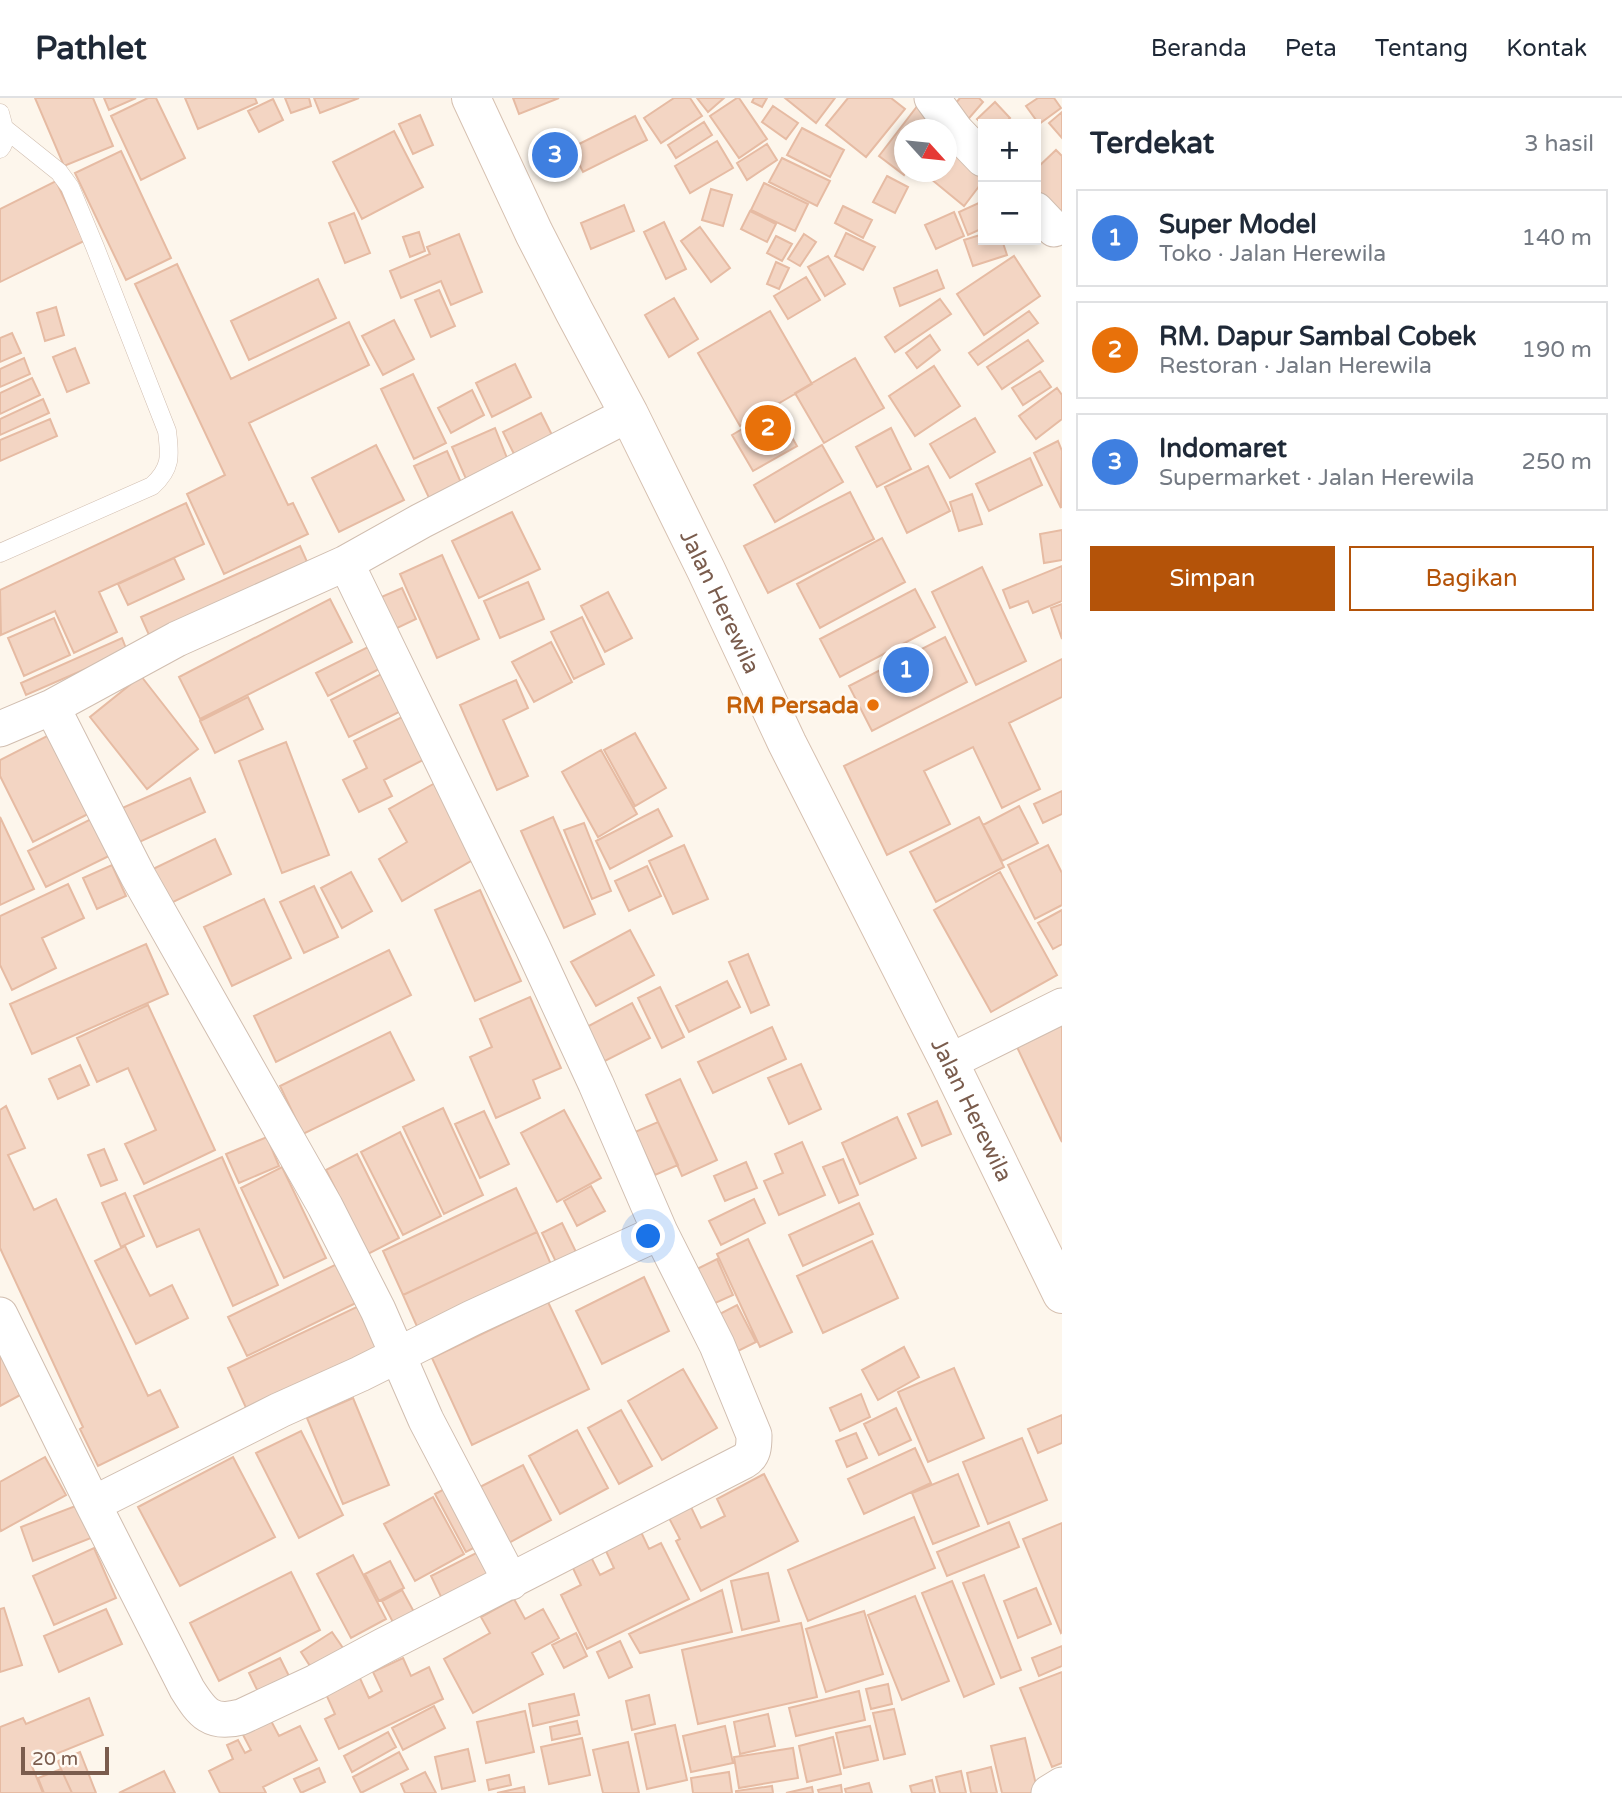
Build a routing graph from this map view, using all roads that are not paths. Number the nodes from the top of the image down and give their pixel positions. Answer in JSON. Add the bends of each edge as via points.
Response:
{"nodes":[{"id":1,"x":471,"y":98,"type":"edge"},
{"id":2,"x":932,"y":98,"type":"edge"},
{"id":3,"x":2,"y":121,"type":"edge"},
{"id":4,"x":0,"y":149,"type":"edge"},
{"id":5,"x":978,"y":154,"type":"edge"},
{"id":6,"x":629,"y":414,"type":"junction"},
{"id":7,"x":0,"y":553,"type":"edge"},
{"id":8,"x":346,"y":563,"type":"junction"},
{"id":9,"x":52,"y":706,"type":"junction"},
{"id":10,"x":0,"y":729,"type":"edge"},
{"id":11,"x":1062,"y":1006,"type":"edge"},
{"id":12,"x":949,"y":1062,"type":"junction"},
{"id":13,"x":660,"y":1232,"type":"junction"},
{"id":14,"x":1062,"y":1294,"type":"edge"},
{"id":15,"x":0,"y":1315,"type":"edge"},
{"id":16,"x":397,"y":1355,"type":"junction"},
{"id":17,"x":93,"y":1504,"type":"junction"},
{"id":18,"x":510,"y":1582,"type":"junction"},
{"id":19,"x":1062,"y":1785,"type":"edge"},
{"id":20,"x":1049,"y":1793,"type":"edge"}],
"edges":[{"from":1,"to":6,"type":"main road","name":"Jalan Herewila","via":[[534,233]]},
{"from":2,"to":5,"type":"street"},
{"from":3,"to":4,"type":"lane","via":[[4,144]]},
{"from":3,"to":7,"type":"lane","via":[[60,172],[70,187],[167,431],[170,453],[161,478],[152,486]]},
{"from":6,"to":8,"type":"street"},
{"from":6,"to":12,"type":"main road","name":"Jalan Herewila"},
{"from":8,"to":9,"type":"street","via":[[177,639]]},
{"from":8,"to":13,"type":"street","via":[[538,958]]},
{"from":9,"to":10,"type":"street"},
{"from":9,"to":16,"type":"street","via":[[138,876],[325,1206]]},
{"from":11,"to":12,"type":"street"},
{"from":12,"to":14,"type":"main road","name":"Jalan Herewila"},
{"from":13,"to":16,"type":"street"},
{"from":13,"to":18,"type":"street","via":[[716,1345],[754,1435],[754,1447],[744,1461]]},
{"from":15,"to":17,"type":"street"},
{"from":16,"to":17,"type":"street"},
{"from":16,"to":18,"type":"street"},
{"from":17,"to":18,"type":"street","via":[[187,1689],[199,1708],[219,1720],[241,1717],[316,1682]]},
{"from":19,"to":20,"type":"street"}]}
